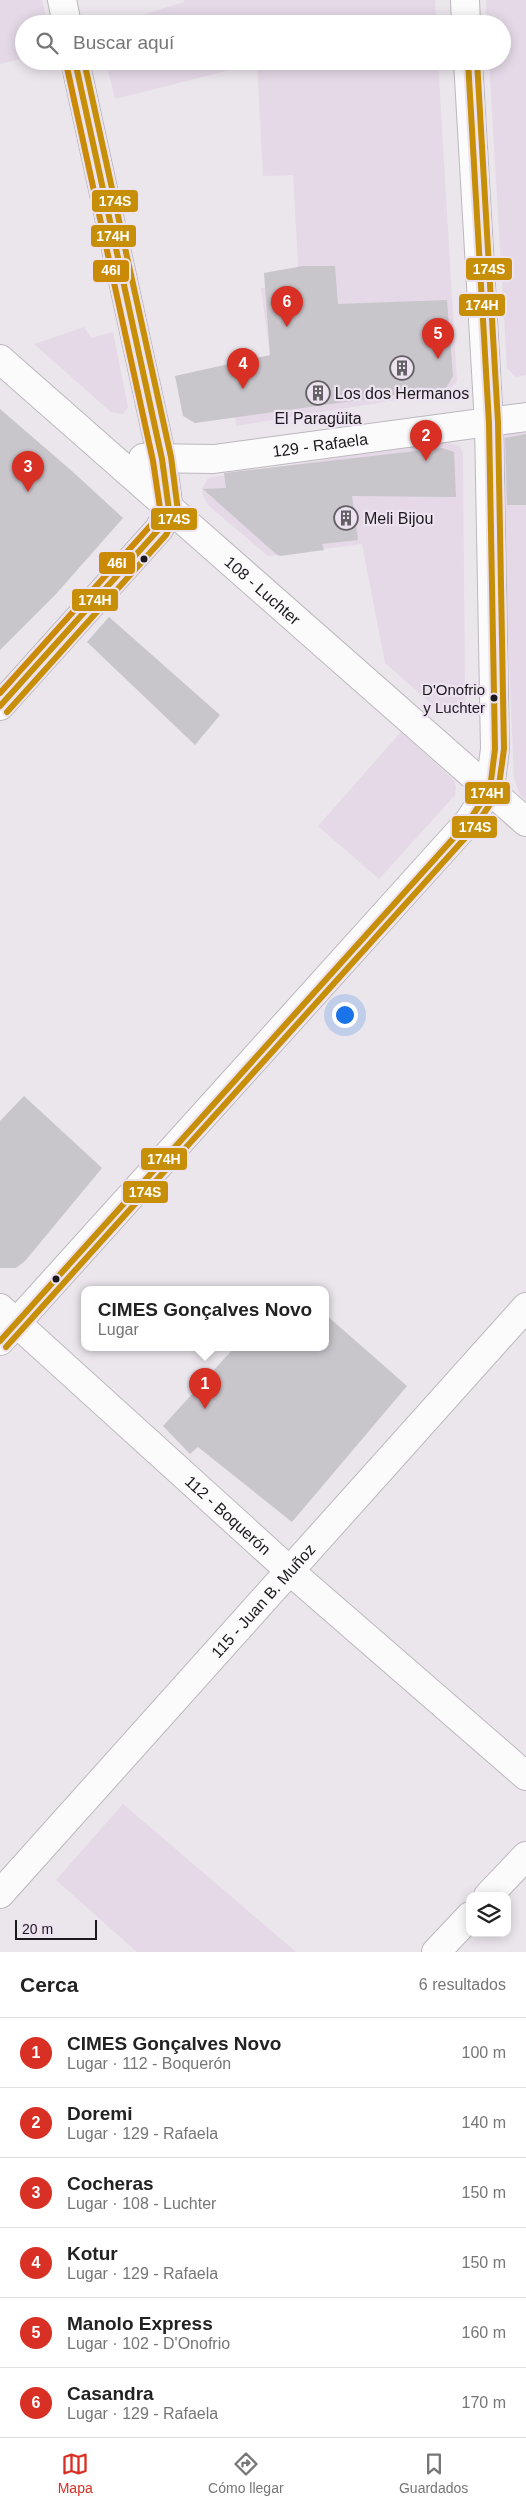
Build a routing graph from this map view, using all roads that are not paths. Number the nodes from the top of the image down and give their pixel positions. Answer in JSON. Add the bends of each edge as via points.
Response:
{"nodes":[{"id":1,"x":62,"y":0,"type":"edge"},
{"id":2,"x":464,"y":0,"type":"edge"},
{"id":3,"x":65,"y":15,"type":"edge"},
{"id":4,"x":465,"y":15,"type":"edge"},
{"id":5,"x":77,"y":70,"type":"edge"},
{"id":6,"x":469,"y":70,"type":"edge"},
{"id":7,"x":0,"y":359,"type":"edge"},
{"id":8,"x":526,"y":416,"type":"edge"},
{"id":9,"x":489,"y":423,"type":"junction"},
{"id":10,"x":112,"y":456,"type":"junction"},
{"id":11,"x":162,"y":459,"type":"junction"},
{"id":12,"x":169,"y":510,"type":"junction"},
{"id":13,"x":0,"y":706,"type":"edge"},
{"id":14,"x":490,"y":789,"type":"junction"},
{"id":15,"x":526,"y":822,"type":"edge"},
{"id":16,"x":526,"y":1308,"type":"edge"},
{"id":17,"x":6,"y":1324,"type":"edge"},
{"id":18,"x":291,"y":1572,"type":"junction"},
{"id":19,"x":526,"y":1776,"type":"edge"},
{"id":20,"x":526,"y":1856,"type":"edge"},
{"id":21,"x":492,"y":1892,"type":"edge"},
{"id":22,"x":0,"y":1894,"type":"edge"},
{"id":23,"x":466,"y":1921,"type":"edge"},
{"id":24,"x":440,"y":1951,"type":"edge"}],
"edges":[{"from":1,"to":3,"type":"street"},
{"from":2,"to":4,"type":"street"},
{"from":5,"to":11,"type":"street"},
{"from":6,"to":9,"type":"street"},
{"from":7,"to":10,"type":"street","name":"108 - Luchter"},
{"from":8,"to":9,"type":"street","name":"129 - Rafaela"},
{"from":9,"to":11,"type":"street","name":"129 - Rafaela","via":[[214,459]]},
{"from":9,"to":14,"type":"street","via":[[495,749]]},
{"from":10,"to":11,"type":"street","name":"129 - Rafaela"},
{"from":10,"to":12,"type":"street","name":"108 - Luchter"},
{"from":11,"to":12,"type":"street"},
{"from":12,"to":13,"type":"street","via":[[159,528]]},
{"from":12,"to":14,"type":"street","name":"108 - Luchter"},
{"from":14,"to":15,"type":"street","name":"108 - Luchter"},
{"from":14,"to":17,"type":"street","via":[[469,821]]},
{"from":16,"to":18,"type":"street","name":"115 - Juan B. Muñoz"},
{"from":17,"to":18,"type":"street","name":"112 - Boquerón"},
{"from":18,"to":19,"type":"street","name":"112 - Boquerón"},
{"from":18,"to":22,"type":"street","name":"115 - Juan B. Muñoz"},
{"from":20,"to":21,"type":"street"},
{"from":23,"to":24,"type":"street"}]}
